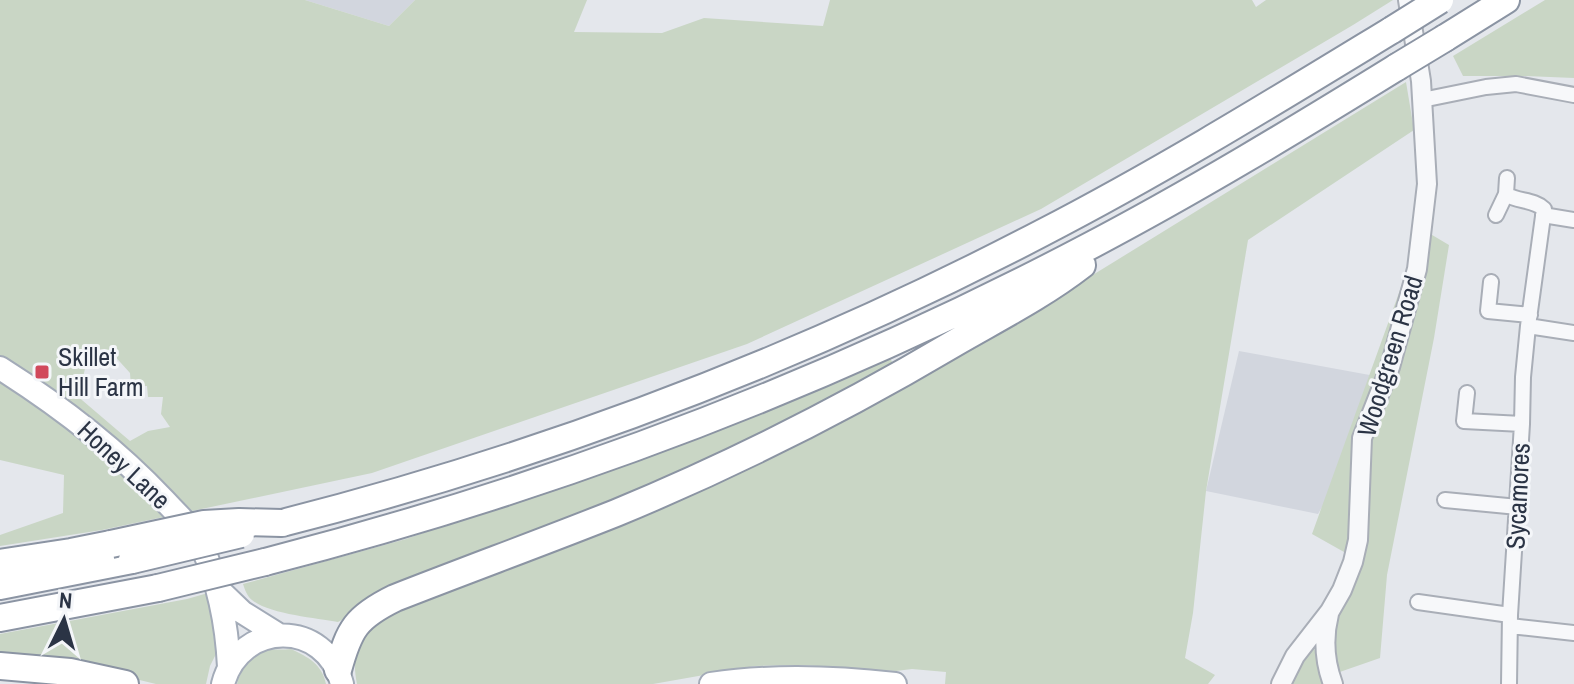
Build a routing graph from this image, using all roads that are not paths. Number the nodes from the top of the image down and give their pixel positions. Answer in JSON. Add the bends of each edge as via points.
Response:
{"nodes":[{"id":1,"x":1408,"y":0,"type":"edge"},
{"id":2,"x":1440,"y":0,"type":"edge"},
{"id":3,"x":1506,"y":0,"type":"edge"},
{"id":4,"x":1574,"y":95,"type":"edge"},
{"id":5,"x":1422,"y":100,"type":"junction"},
{"id":6,"x":1507,"y":178,"type":"dead end"},
{"id":7,"x":1506,"y":194,"type":"junction"},
{"id":8,"x":1148,"y":214,"type":"junction"},
{"id":9,"x":1496,"y":215,"type":"dead end"},
{"id":10,"x":1543,"y":215,"type":"junction"},
{"id":11,"x":1574,"y":220,"type":"edge"},
{"id":12,"x":1491,"y":282,"type":"dead end"},
{"id":13,"x":1529,"y":320,"type":"junction"},
{"id":14,"x":1574,"y":333,"type":"edge"},
{"id":15,"x":0,"y":368,"type":"edge"},
{"id":16,"x":1467,"y":393,"type":"dead end"},
{"id":17,"x":1522,"y":424,"type":"junction"},
{"id":18,"x":1445,"y":500,"type":"dead end"},
{"id":19,"x":1518,"y":507,"type":"junction"},
{"id":20,"x":121,"y":552,"type":"junction"},
{"id":21,"x":0,"y":563,"type":"edge"},
{"id":22,"x":0,"y":586,"type":"edge"},
{"id":23,"x":218,"y":589,"type":"junction"},
{"id":24,"x":1418,"y":602,"type":"dead end"},
{"id":25,"x":1330,"y":611,"type":"junction"},
{"id":26,"x":0,"y":618,"type":"edge"},
{"id":27,"x":1510,"y":620,"type":"junction"},
{"id":28,"x":1574,"y":633,"type":"edge"},
{"id":29,"x":279,"y":635,"type":"junction"},
{"id":30,"x":0,"y":666,"type":"edge"},
{"id":31,"x":226,"y":675,"type":"edge"},
{"id":32,"x":340,"y":677,"type":"edge"},
{"id":33,"x":125,"y":684,"type":"edge"},
{"id":34,"x":711,"y":684,"type":"edge"},
{"id":35,"x":895,"y":684,"type":"edge"},
{"id":36,"x":1281,"y":684,"type":"edge"},
{"id":37,"x":1333,"y":684,"type":"edge"},
{"id":38,"x":1509,"y":684,"type":"edge"}],
"edges":[{"from":1,"to":5,"type":"street","name":"Woodgreen Road"},
{"from":2,"to":20,"type":"highway","bridge":true,"via":[[1111,196],[859,323],[532,450],[400,492],[282,523]]},
{"from":3,"to":8,"type":"highway","bridge":true},
{"from":4,"to":5,"type":"street","via":[[1516,84]]},
{"from":5,"to":25,"type":"street","name":"Woodgreen Road","via":[[1427,184],[1417,269],[1390,367],[1362,438],[1358,540]]},
{"from":6,"to":7,"type":"street"},
{"from":7,"to":9,"type":"street"},
{"from":7,"to":10,"type":"street","via":[[1540,205]]},
{"from":8,"to":26,"type":"highway","bridge":true,"via":[[850,362],[552,477],[265,562]]},
{"from":8,"to":32,"type":"highway","via":[[1043,292],[830,413],[617,512],[368,612],[347,640]]},
{"from":10,"to":11,"type":"street"},
{"from":10,"to":13,"type":"street","name":"Sycamores"},
{"from":12,"to":13,"type":"street","via":[[1488,311]]},
{"from":13,"to":14,"type":"street"},
{"from":13,"to":17,"type":"street","name":"Sycamores"},
{"from":15,"to":23,"type":"main road","name":"Honey Lane","via":[[67,413],[145,480],[201,544]]},
{"from":16,"to":17,"type":"street","via":[[1464,421]]},
{"from":17,"to":19,"type":"street","name":"Sycamores"},
{"from":18,"to":19,"type":"street"},
{"from":19,"to":27,"type":"street","name":"Sycamores"},
{"from":20,"to":21,"type":"highway","via":[[71,552]]},
{"from":20,"to":22,"type":"highway"},
{"from":23,"to":29,"type":"main road","name":"Honey Lane"},
{"from":23,"to":31,"type":"main road","name":"Honey Lane","via":[[227,641]]},
{"from":24,"to":27,"type":"street"},
{"from":25,"to":36,"type":"street","name":"Woodgreen Road"},
{"from":25,"to":37,"type":"street","name":"Woodgreen Road","via":[[1324,645]]},
{"from":27,"to":28,"type":"street"},
{"from":27,"to":38,"type":"street","name":"Sycamores"},
{"from":29,"to":31,"type":"main road","via":[[250,644]]},
{"from":29,"to":32,"type":"main road","name":"Honey Lane","via":[[294,636],[325,652]]},
{"from":30,"to":33,"type":"highway","via":[[70,672]]},
{"from":34,"to":35,"type":"main road","via":[[786,679]]}]}
